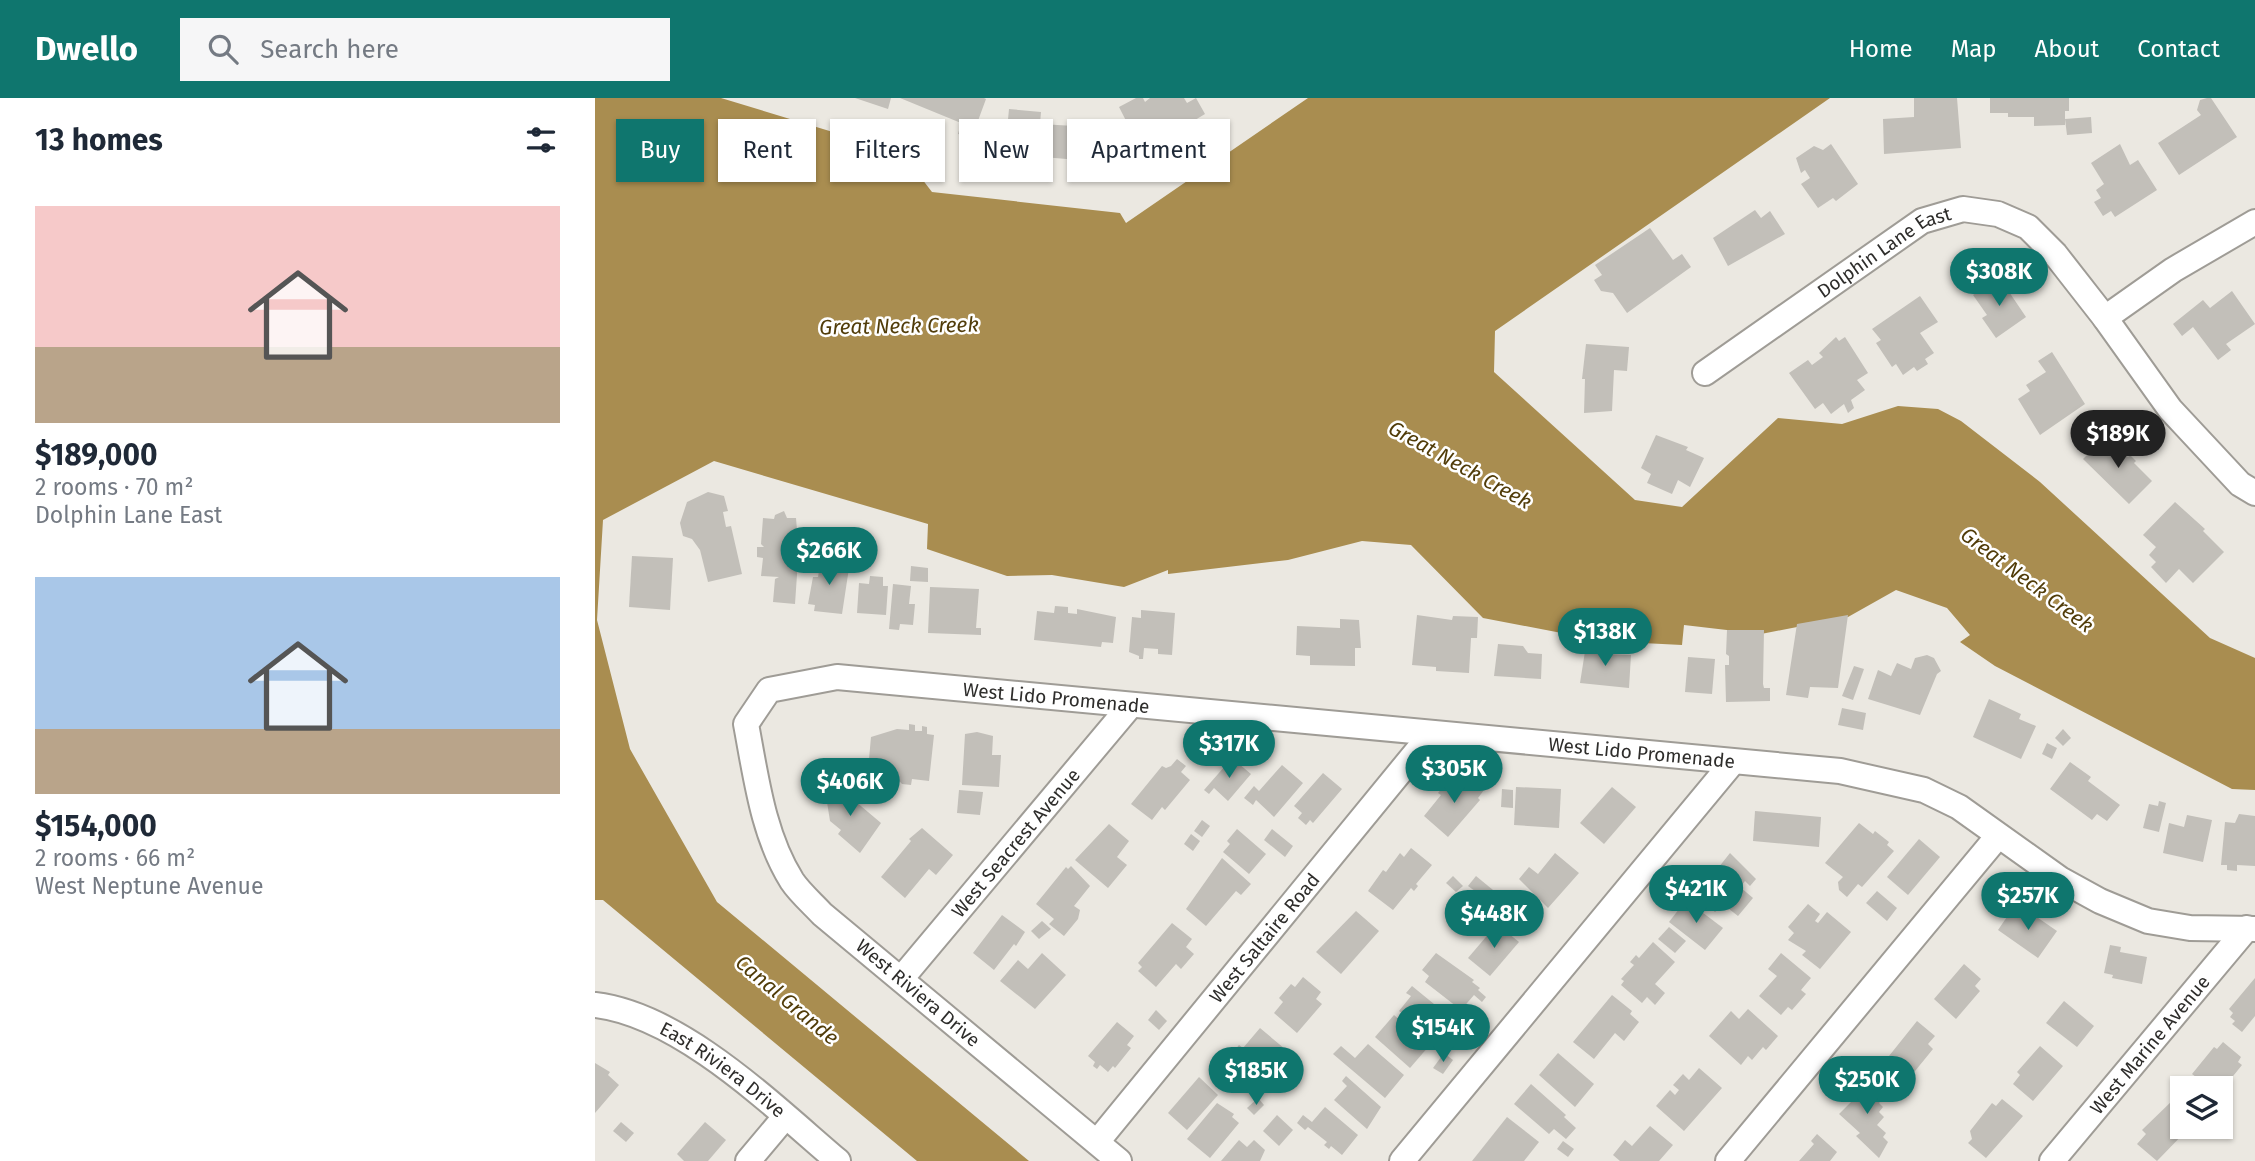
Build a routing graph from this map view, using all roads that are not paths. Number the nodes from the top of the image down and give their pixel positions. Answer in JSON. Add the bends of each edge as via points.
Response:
{"nodes":[{"id":1,"x":2255,"y":222,"type":"edge"},
{"id":2,"x":2105,"y":317,"type":"junction"},
{"id":3,"x":1705,"y":373,"type":"dead end"},
{"id":4,"x":2255,"y":492,"type":"edge"},
{"id":5,"x":1131,"y":706,"type":"junction"},
{"id":6,"x":1432,"y":733,"type":"junction"},
{"id":7,"x":1732,"y":763,"type":"junction"},
{"id":8,"x":759,"y":794,"type":"joint"},
{"id":9,"x":1998,"y":836,"type":"junction"},
{"id":10,"x":2251,"y":928,"type":"edge"},
{"id":11,"x":901,"y":979,"type":"junction"},
{"id":12,"x":595,"y":1005,"type":"edge"},
{"id":13,"x":785,"y":1117,"type":"junction"},
{"id":14,"x":1097,"y":1142,"type":"junction"},
{"id":15,"x":748,"y":1161,"type":"edge"},
{"id":16,"x":838,"y":1161,"type":"edge"},
{"id":17,"x":1119,"y":1161,"type":"edge"},
{"id":18,"x":1402,"y":1161,"type":"edge"},
{"id":19,"x":1728,"y":1161,"type":"edge"},
{"id":20,"x":2052,"y":1161,"type":"edge"}],
"edges":[{"from":1,"to":2,"type":"street"},
{"from":2,"to":3,"type":"street","name":"Dolphin Lane East","via":[[2028,227],[1998,214],[1963,209],[1922,221]]},
{"from":2,"to":4,"type":"street","name":"Dolphin Lane East","via":[[2170,409],[2240,484]]},
{"from":5,"to":6,"type":"street","name":"West Lido Promenade"},
{"from":5,"to":8,"type":"street","name":"West Lido Promenade","via":[[837,677],[769,690],[746,724]]},
{"from":5,"to":11,"type":"street","name":"West Seacrest Avenue"},
{"from":6,"to":7,"type":"street","name":"West Lido Promenade"},
{"from":6,"to":14,"type":"street","name":"West Saltaire Road"},
{"from":7,"to":9,"type":"street","name":"West Lido Promenade","via":[[1840,771],[1924,790],[1959,807]]},
{"from":7,"to":18,"type":"street"},
{"from":8,"to":11,"type":"street","name":"West Riviera Drive","via":[[773,842],[793,883],[822,914]]},
{"from":9,"to":10,"type":"street","name":"West Lido Promenade","via":[[2060,879],[2148,921],[2190,928]]},
{"from":9,"to":19,"type":"street"},
{"from":10,"to":20,"type":"street","name":"West Marine Avenue"},
{"from":11,"to":14,"type":"street","name":"West Riviera Drive"},
{"from":12,"to":13,"type":"street","name":"East Riviera Drive","via":[[612,1007],[687,1039]]},
{"from":13,"to":15,"type":"street"},
{"from":13,"to":16,"type":"street","name":"East Riviera Drive"},
{"from":14,"to":17,"type":"street","name":"West Riviera Drive"}]}
